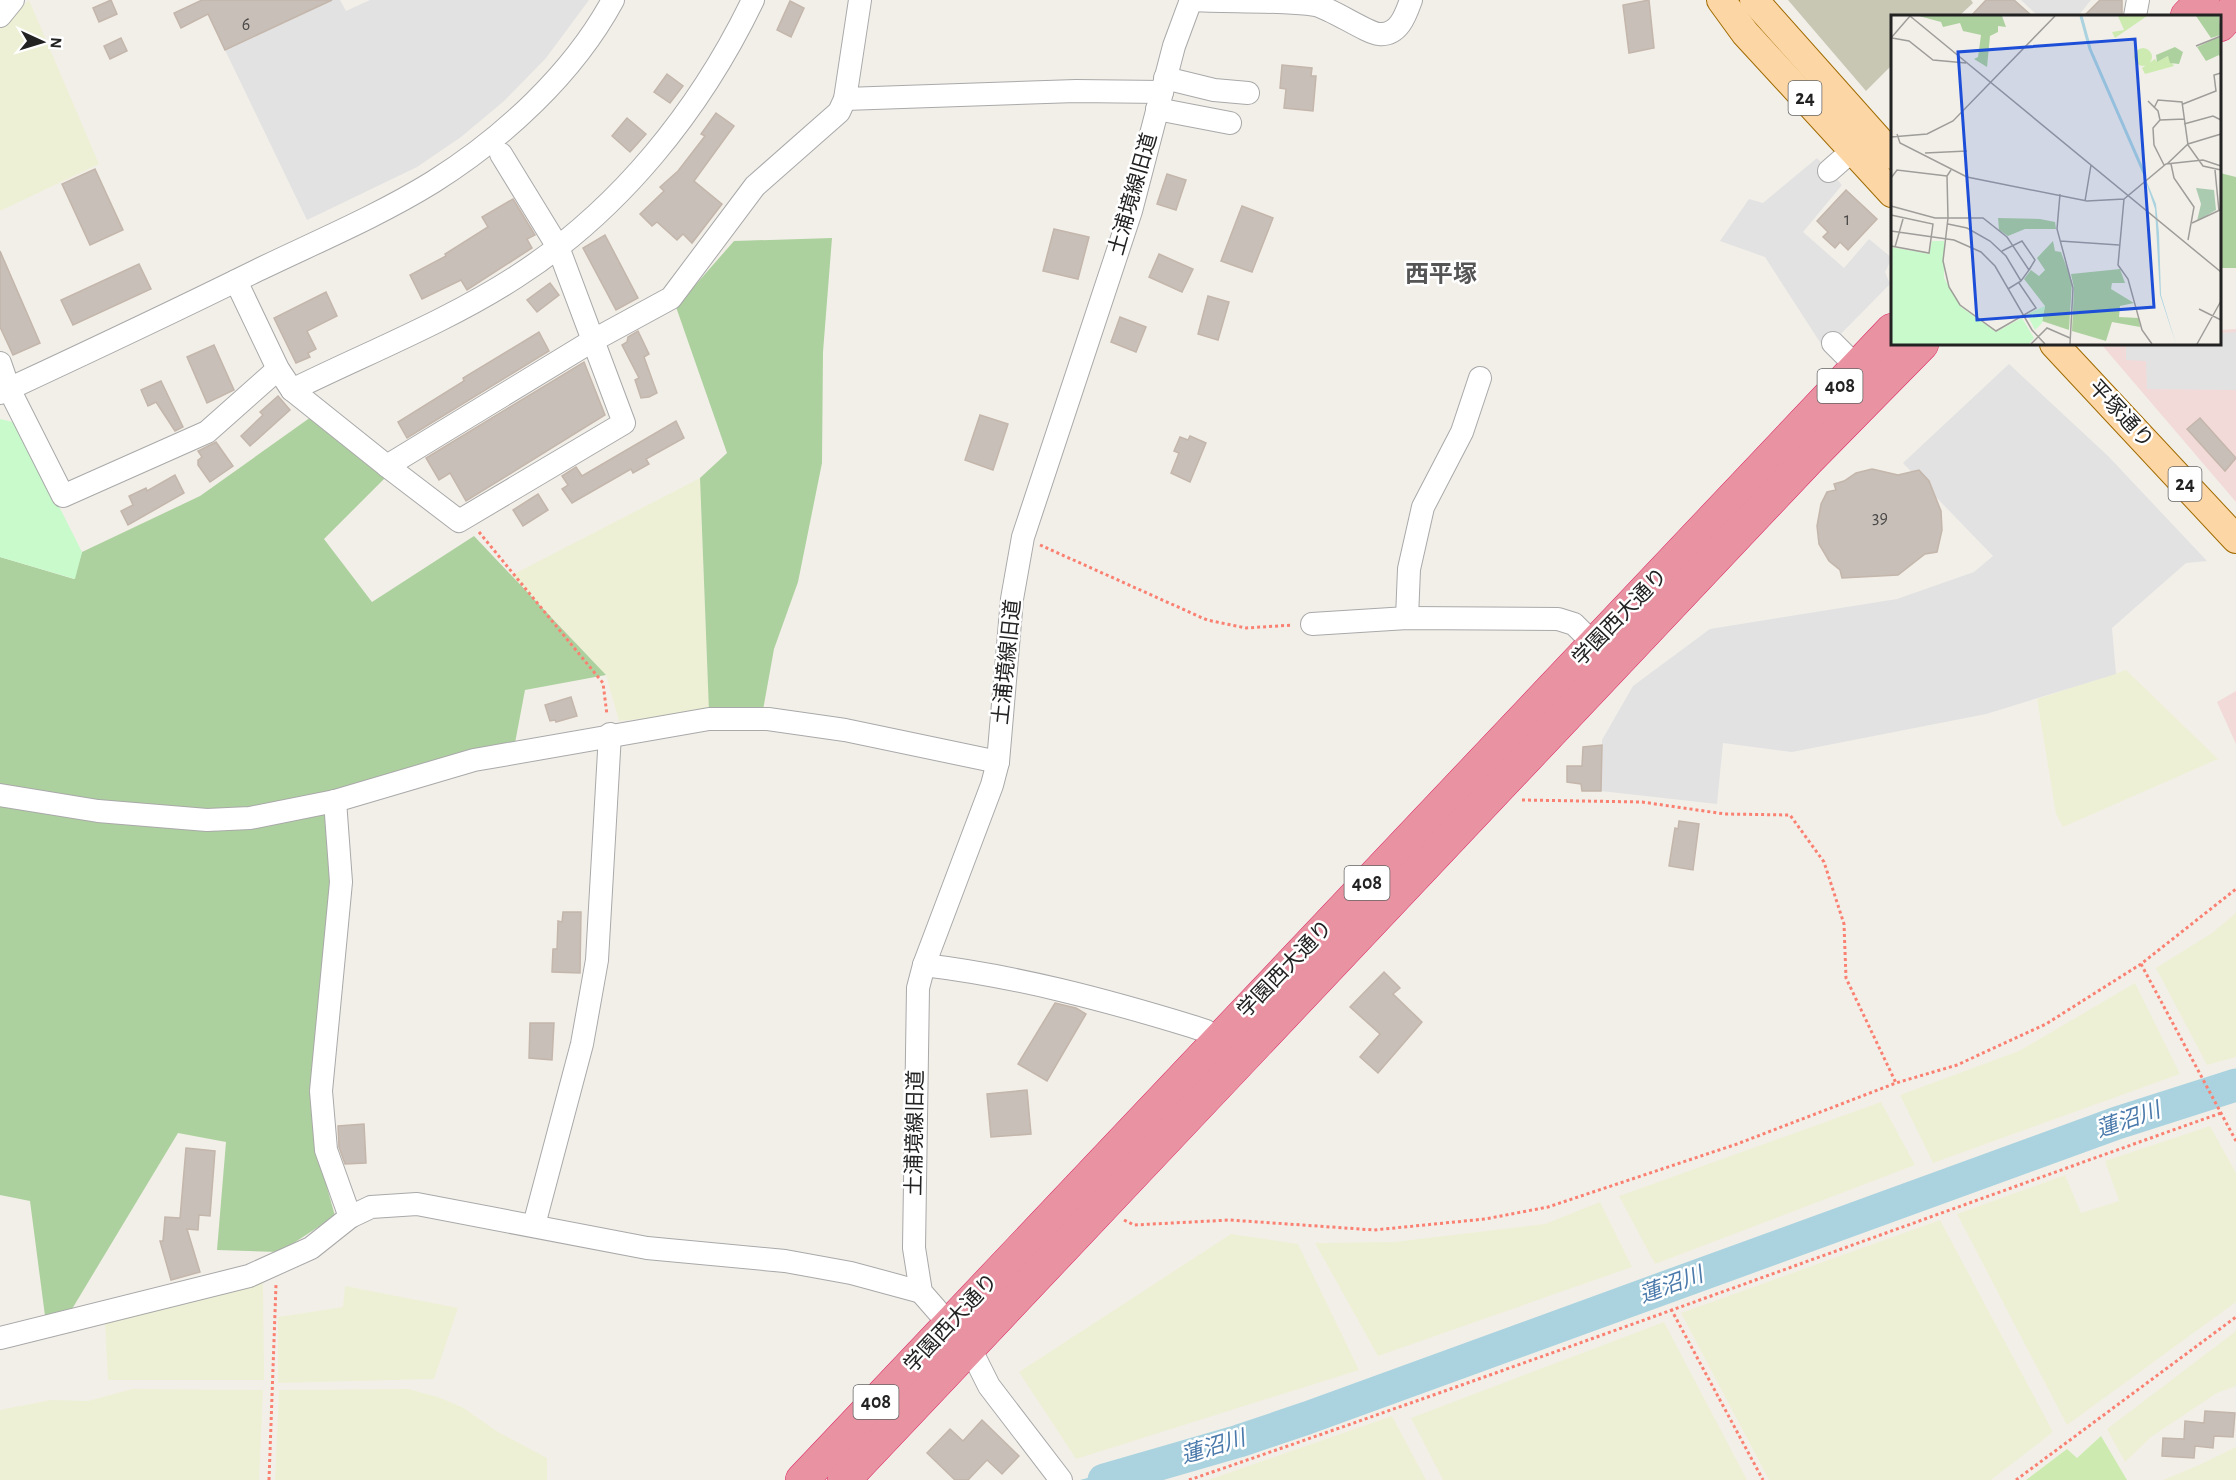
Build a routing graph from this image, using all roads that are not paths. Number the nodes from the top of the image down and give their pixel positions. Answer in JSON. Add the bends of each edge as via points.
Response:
{"nodes":[{"id":1,"x":13,"y":0,"type":"edge"},
{"id":2,"x":613,"y":0,"type":"edge"},
{"id":3,"x":753,"y":0,"type":"edge"},
{"id":4,"x":860,"y":0,"type":"edge"},
{"id":5,"x":1191,"y":0,"type":"edge"},
{"id":6,"x":1721,"y":0,"type":"edge"},
{"id":7,"x":1754,"y":0,"type":"edge"},
{"id":8,"x":2138,"y":0,"type":"edge"},
{"id":9,"x":2203,"y":0,"type":"edge"},
{"id":10,"x":2236,"y":7,"type":"edge"},
{"id":11,"x":1408,"y":10,"type":"edge"},
{"id":12,"x":2135,"y":15,"type":"edge"},
{"id":13,"x":2188,"y":15,"type":"edge"},
{"id":14,"x":0,"y":16,"type":"edge"},
{"id":15,"x":2221,"y":24,"type":"edge"},
{"id":16,"x":1161,"y":93,"type":"junction"},
{"id":17,"x":1248,"y":93,"type":"dead end"},
{"id":18,"x":845,"y":99,"type":"junction"},
{"id":19,"x":1230,"y":123,"type":"dead end"},
{"id":20,"x":1853,"y":150,"type":"junction"},
{"id":21,"x":1891,"y":153,"type":"edge"},
{"id":22,"x":501,"y":154,"type":"dead end"},
{"id":23,"x":1829,"y":171,"type":"dead end"},
{"id":24,"x":1891,"y":191,"type":"edge"},
{"id":25,"x":558,"y":247,"type":"junction"},
{"id":26,"x":236,"y":281,"type":"junction"},
{"id":27,"x":1891,"y":332,"type":"edge"},
{"id":28,"x":592,"y":341,"type":"junction"},
{"id":29,"x":1833,"y":343,"type":"dead end"},
{"id":30,"x":1921,"y":345,"type":"edge"},
{"id":31,"x":2055,"y":345,"type":"edge"},
{"id":32,"x":0,"y":363,"type":"edge"},
{"id":33,"x":1857,"y":367,"type":"junction"},
{"id":34,"x":278,"y":369,"type":"junction"},
{"id":35,"x":1480,"y":378,"type":"dead end"},
{"id":36,"x":292,"y":390,"type":"junction"},
{"id":37,"x":4,"y":391,"type":"edge"},
{"id":38,"x":387,"y":466,"type":"junction"},
{"id":39,"x":2236,"y":538,"type":"edge"},
{"id":40,"x":1407,"y":618,"type":"junction"},
{"id":41,"x":1312,"y":624,"type":"road end"},
{"id":42,"x":1594,"y":644,"type":"junction"},
{"id":43,"x":610,"y":734,"type":"junction"},
{"id":44,"x":998,"y":762,"type":"junction"},
{"id":45,"x":0,"y":795,"type":"edge"},
{"id":46,"x":335,"y":801,"type":"junction"},
{"id":47,"x":924,"y":965,"type":"junction"},
{"id":48,"x":1218,"y":1040,"type":"junction"},
{"id":49,"x":350,"y":1217,"type":"junction"},
{"id":50,"x":534,"y":1225,"type":"junction"},
{"id":51,"x":921,"y":1292,"type":"junction"},
{"id":52,"x":960,"y":1336,"type":"junction"},
{"id":53,"x":0,"y":1338,"type":"edge"},
{"id":54,"x":1059,"y":1478,"type":"edge"},
{"id":55,"x":802,"y":1480,"type":"edge"},
{"id":56,"x":844,"y":1480,"type":"edge"}],
"edges":[{"from":1,"to":14,"type":"street"},
{"from":2,"to":26,"type":"street","via":[[559,74],[530,105],[465,161],[403,199]]},
{"from":3,"to":25,"type":"street","via":[[727,51],[681,120],[614,198]]},
{"from":4,"to":18,"type":"street"},
{"from":5,"to":11,"type":"street","via":[[1317,5],[1379,34],[1393,31]]},
{"from":5,"to":16,"type":"street","name":"土浦境線旧道"},
{"from":6,"to":20,"type":"main road","number":"24","via":[[1745,33]]},
{"from":7,"to":21,"type":"main road","number":"24"},
{"from":8,"to":12,"type":"street"},
{"from":9,"to":13,"type":"highway"},
{"from":10,"to":15,"type":"highway"},
{"from":16,"to":17,"type":"street"},
{"from":16,"to":18,"type":"street","via":[[1076,90]]},
{"from":16,"to":19,"type":"street"},
{"from":16,"to":44,"type":"street","name":"土浦境線旧道","via":[[1131,211],[1023,537],[1012,599]]},
{"from":18,"to":28,"type":"street","via":[[839,112],[755,186],[671,298]]},
{"from":20,"to":23,"type":"street"},
{"from":20,"to":24,"type":"main road","number":"24"},
{"from":22,"to":25,"type":"street"},
{"from":25,"to":28,"type":"street"},
{"from":25,"to":36,"type":"street","via":[[467,306]]},
{"from":26,"to":34,"type":"street"},
{"from":26,"to":37,"type":"street"},
{"from":27,"to":33,"type":"highway","name":"学園西大通り","number":"408"},
{"from":28,"to":38,"type":"street"},
{"from":28,"to":38,"type":"street","via":[[624,423],[459,521]]},
{"from":29,"to":33,"type":"street"},
{"from":30,"to":52,"type":"highway","name":"学園西大通り","number":"408","via":[[1105,1203]]},
{"from":31,"to":39,"type":"main road","name":"平塚通り","number":"24"},
{"from":32,"to":37,"type":"street"},
{"from":33,"to":42,"type":"highway","name":"学園西大通り","number":"408"},
{"from":34,"to":36,"type":"street"},
{"from":34,"to":37,"type":"street","via":[[207,432],[63,496]]},
{"from":35,"to":40,"type":"street","via":[[1462,432],[1424,507],[1409,569]]},
{"from":36,"to":38,"type":"street"},
{"from":40,"to":41,"type":"street"},
{"from":40,"to":42,"type":"street","via":[[1558,619],[1574,624]]},
{"from":42,"to":48,"type":"highway","name":"学園西大通り","number":"408"},
{"from":43,"to":44,"type":"street","via":[[709,719],[768,719],[845,730]]},
{"from":43,"to":46,"type":"street","via":[[474,760]]},
{"from":43,"to":50,"type":"street","via":[[597,960],[582,1044]]},
{"from":44,"to":47,"type":"street","name":"土浦境線旧道"},
{"from":45,"to":46,"type":"street","via":[[98,811],[207,820],[250,818]]},
{"from":46,"to":49,"type":"street","via":[[340,882],[321,1090],[326,1150]]},
{"from":47,"to":48,"type":"street","via":[[968,970],[1074,994],[1194,1027]]},
{"from":47,"to":51,"type":"street","name":"土浦境線旧道","via":[[916,1009],[914,1200],[914,1248]]},
{"from":48,"to":52,"type":"highway","name":"学園西大通り","number":"408"},
{"from":49,"to":50,"type":"street","via":[[371,1207],[417,1204]]},
{"from":49,"to":53,"type":"street","via":[[311,1248],[249,1276]]},
{"from":50,"to":51,"type":"street","via":[[647,1248],[785,1261]]},
{"from":51,"to":52,"type":"street"},
{"from":52,"to":54,"type":"street","via":[[989,1386]]},
{"from":52,"to":55,"type":"highway","name":"学園西大通り","number":"408"},
{"from":52,"to":56,"type":"highway","name":"学園西大通り","number":"408"}]}
